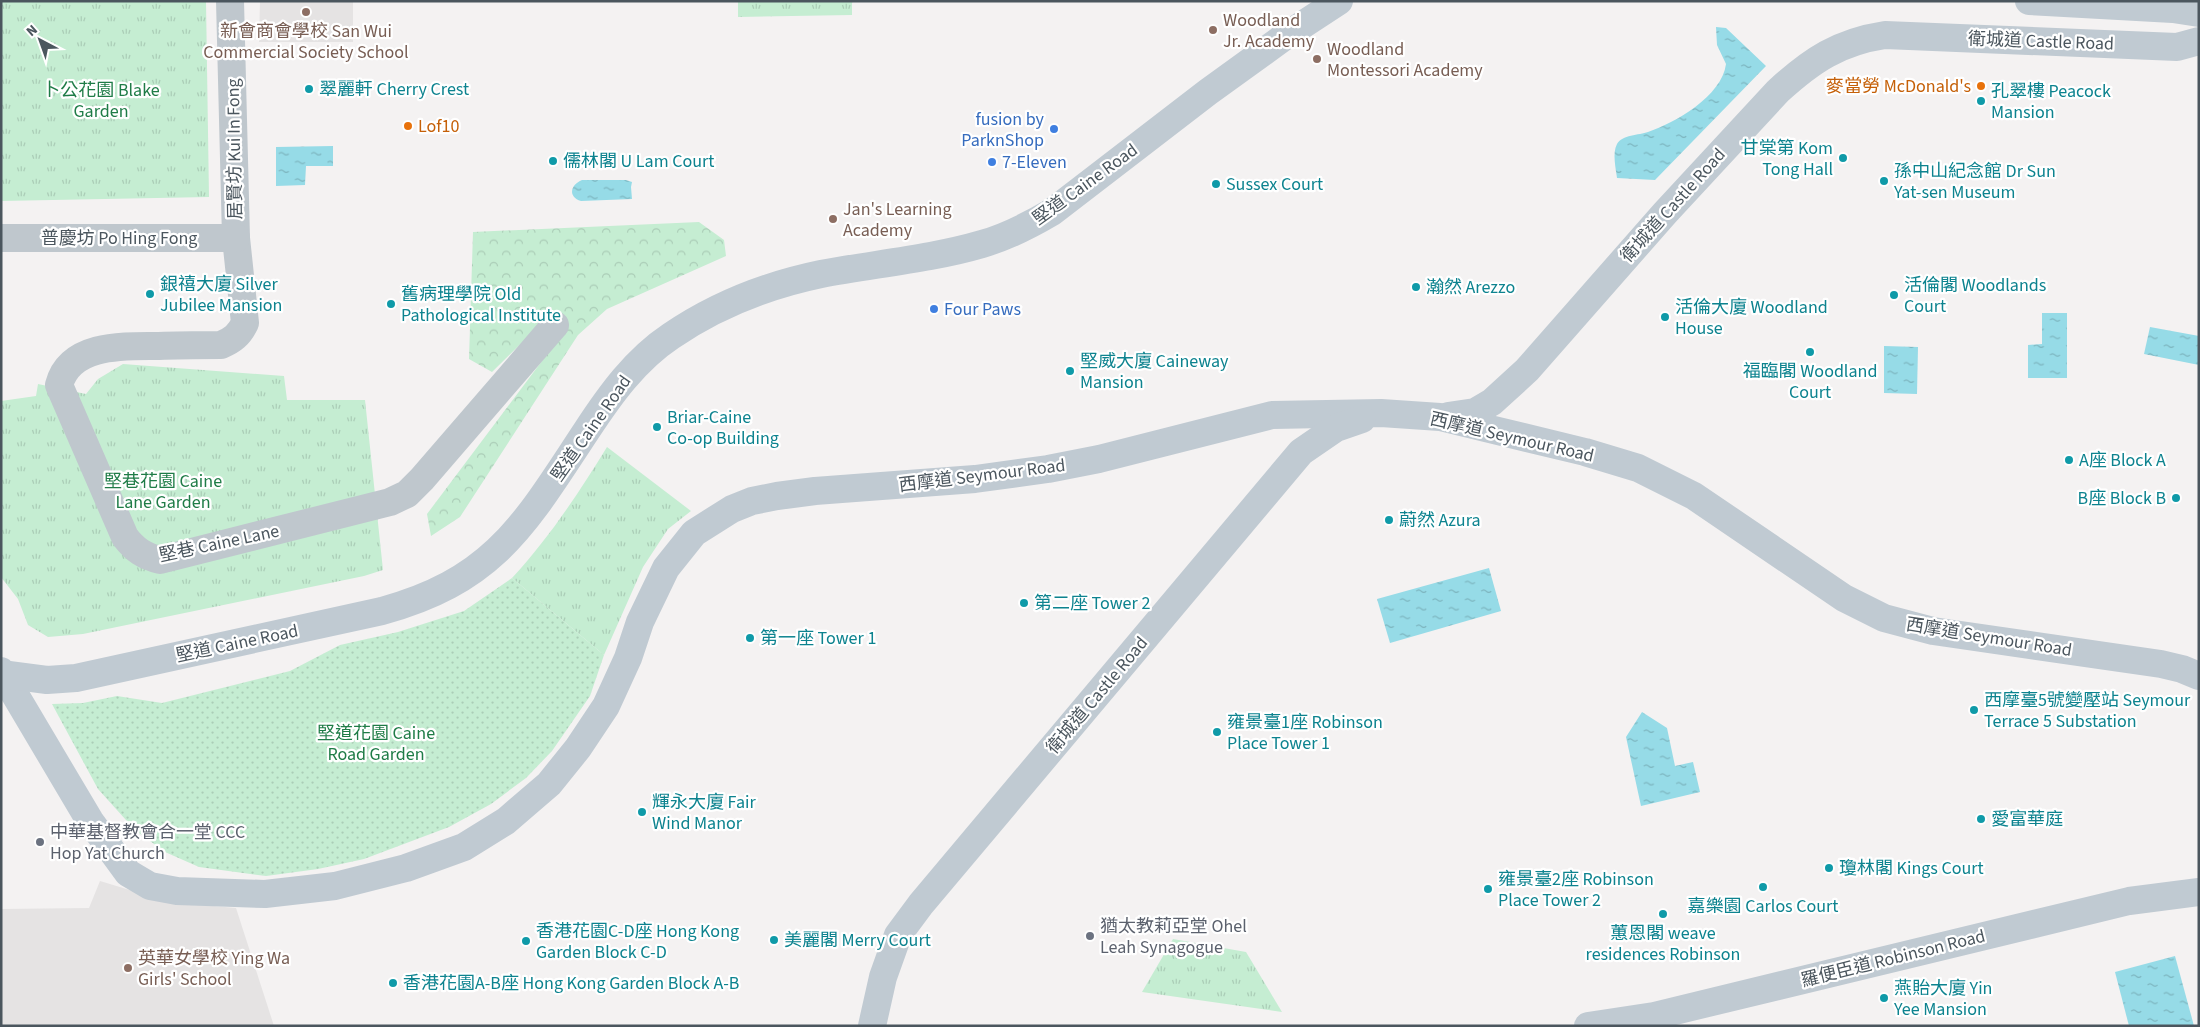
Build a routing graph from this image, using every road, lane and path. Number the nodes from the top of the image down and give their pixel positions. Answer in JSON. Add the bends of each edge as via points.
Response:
{"nodes":[{"id":1,"x":230,"y":1,"type":"edge"},
{"id":2,"x":1339,"y":1,"type":"edge"},
{"id":3,"x":2029,"y":1,"type":"edge"},
{"id":4,"x":2199,"y":13,"type":"edge"},
{"id":5,"x":2199,"y":41,"type":"edge"},
{"id":6,"x":1,"y":238,"type":"edge"},
{"id":7,"x":236,"y":238,"type":"junction"},
{"id":8,"x":555,"y":325,"type":"dead end"},
{"id":9,"x":1381,"y":413,"type":"junction"},
{"id":10,"x":1440,"y":417,"type":"junction"},
{"id":11,"x":2,"y":673,"type":"edge"},
{"id":12,"x":2199,"y":676,"type":"edge"},
{"id":13,"x":2199,"y":892,"type":"edge"},
{"id":14,"x":872,"y":1026,"type":"edge"},
{"id":15,"x":1588,"y":1026,"type":"edge"}],
"edges":[{"from":1,"to":7,"type":"street","name":"居賢坊 Kui In Fong"},
{"from":2,"to":11,"type":"street","name":"堅道 Caine Road","via":[[1284,37],[1052,212],[1031,224],[981,244],[820,274],[770,288],[722,307],[671,336],[650,351],[616,388],[521,527],[482,565],[458,582],[408,604],[382,611],[76,678],[47,680]]},
{"from":3,"to":4,"type":"street"},
{"from":5,"to":10,"type":"street","name":"衛城道 Castle Road","via":[[2177,47],[1885,35],[1856,40],[1831,50],[1778,91],[1520,376],[1492,402],[1475,412]]},
{"from":6,"to":7,"type":"street","name":"普慶坊 Po Hing Fong"},
{"from":7,"to":8,"type":"street","name":"堅巷 Caine Lane","via":[[245,323],[231,341],[221,345],[112,346],[80,359],[61,376],[59,385],[125,537],[133,548],[160,560],[390,502],[406,494]]},
{"from":9,"to":10,"type":"street","name":"西摩道 Seymour Road"},
{"from":9,"to":11,"type":"street","name":"西摩道 Seymour Road","via":[[1272,415],[1048,469],[975,479],[815,491],[769,498],[732,509],[694,533],[666,568],[606,706],[549,784],[506,821],[464,847],[406,868],[335,886],[265,894],[177,891],[150,886],[128,873],[90,821]]},
{"from":9,"to":14,"type":"street","name":"衛城道 Castle Road","via":[[1336,428],[1301,452],[921,904],[898,935],[883,977]]},
{"from":10,"to":12,"type":"street","name":"西摩道 Seymour Road","via":[[1585,452],[1668,481],[1844,598],[1884,618],[1933,631],[2161,664]]},
{"from":13,"to":15,"type":"street","name":"羅便臣道 Robinson Road","via":[[2129,901],[1654,1016]]}]}
